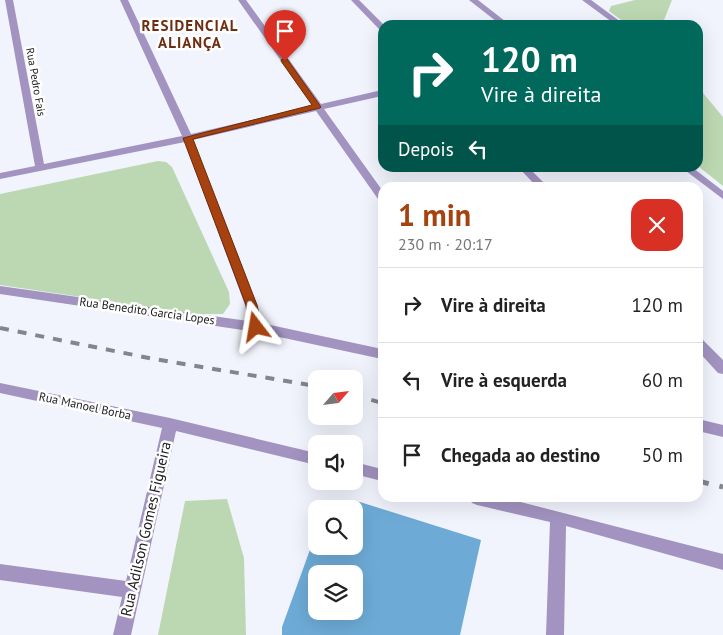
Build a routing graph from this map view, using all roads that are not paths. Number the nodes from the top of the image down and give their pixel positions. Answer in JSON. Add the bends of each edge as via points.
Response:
{"nodes":[{"id":1,"x":10,"y":0,"type":"edge"},
{"id":2,"x":124,"y":0,"type":"edge"},
{"id":3,"x":242,"y":0,"type":"edge"},
{"id":4,"x":355,"y":0,"type":"edge"},
{"id":5,"x":473,"y":0,"type":"edge"},
{"id":6,"x":586,"y":0,"type":"edge"},
{"id":7,"x":499,"y":20,"type":"edge"},
{"id":8,"x":614,"y":20,"type":"edge"},
{"id":9,"x":378,"y":23,"type":"edge"},
{"id":10,"x":378,"y":93,"type":"edge"},
{"id":11,"x":317,"y":107,"type":"junction"},
{"id":12,"x":188,"y":138,"type":"junction"},
{"id":13,"x":40,"y":168,"type":"junction"},
{"id":14,"x":528,"y":172,"type":"edge"},
{"id":15,"x":692,"y":172,"type":"edge"},
{"id":16,"x":0,"y":176,"type":"edge"},
{"id":17,"x":538,"y":182,"type":"edge"},
{"id":18,"x":378,"y":191,"type":"edge"},
{"id":19,"x":723,"y":196,"type":"edge"},
{"id":20,"x":0,"y":290,"type":"edge"},
{"id":21,"x":256,"y":327,"type":"junction"},
{"id":22,"x":703,"y":348,"type":"edge"},
{"id":23,"x":378,"y":353,"type":"edge"},
{"id":24,"x":723,"y":369,"type":"edge"},
{"id":25,"x":0,"y":388,"type":"edge"},
{"id":26,"x":170,"y":424,"type":"junction"},
{"id":27,"x":703,"y":426,"type":"edge"},
{"id":28,"x":723,"y":431,"type":"edge"},
{"id":29,"x":308,"y":457,"type":"edge"},
{"id":30,"x":363,"y":470,"type":"edge"},
{"id":31,"x":378,"y":474,"type":"edge"},
{"id":32,"x":493,"y":502,"type":"edge"},
{"id":33,"x":558,"y":517,"type":"junction"},
{"id":34,"x":723,"y":562,"type":"edge"},
{"id":35,"x":0,"y":572,"type":"edge"},
{"id":36,"x":132,"y":590,"type":"junction"},
{"id":37,"x":122,"y":635,"type":"edge"},
{"id":38,"x":555,"y":635,"type":"edge"}],
"edges":[{"from":1,"to":13,"type":"street","name":"Rua Pedro Fais"},
{"from":2,"to":12,"type":"street"},
{"from":3,"to":11,"type":"street"},
{"from":4,"to":9,"type":"street"},
{"from":5,"to":7,"type":"street"},
{"from":6,"to":8,"type":"street"},
{"from":10,"to":11,"type":"street"},
{"from":11,"to":12,"type":"street"},
{"from":11,"to":18,"type":"street"},
{"from":12,"to":13,"type":"street"},
{"from":12,"to":21,"type":"street","via":[[251,305]]},
{"from":13,"to":16,"type":"street"},
{"from":14,"to":17,"type":"street"},
{"from":15,"to":19,"type":"street"},
{"from":20,"to":21,"type":"street","name":"Rua Benedito Garcia Lopes"},
{"from":21,"to":23,"type":"street","name":"Rua Benedito Garcia Lopes"},
{"from":22,"to":24,"type":"street"},
{"from":25,"to":26,"type":"street","name":"Rua Manoel Borba"},
{"from":26,"to":29,"type":"street","name":"Rua Manoel Borba"},
{"from":26,"to":36,"type":"street","name":"Rua Adilson Gomes Figueira"},
{"from":27,"to":28,"type":"street"},
{"from":30,"to":31,"type":"street"},
{"from":32,"to":33,"type":"street"},
{"from":33,"to":34,"type":"street"},
{"from":33,"to":38,"type":"street"},
{"from":35,"to":36,"type":"street"},
{"from":36,"to":37,"type":"street","name":"Rua Adilson Gomes Figueira"}]}
